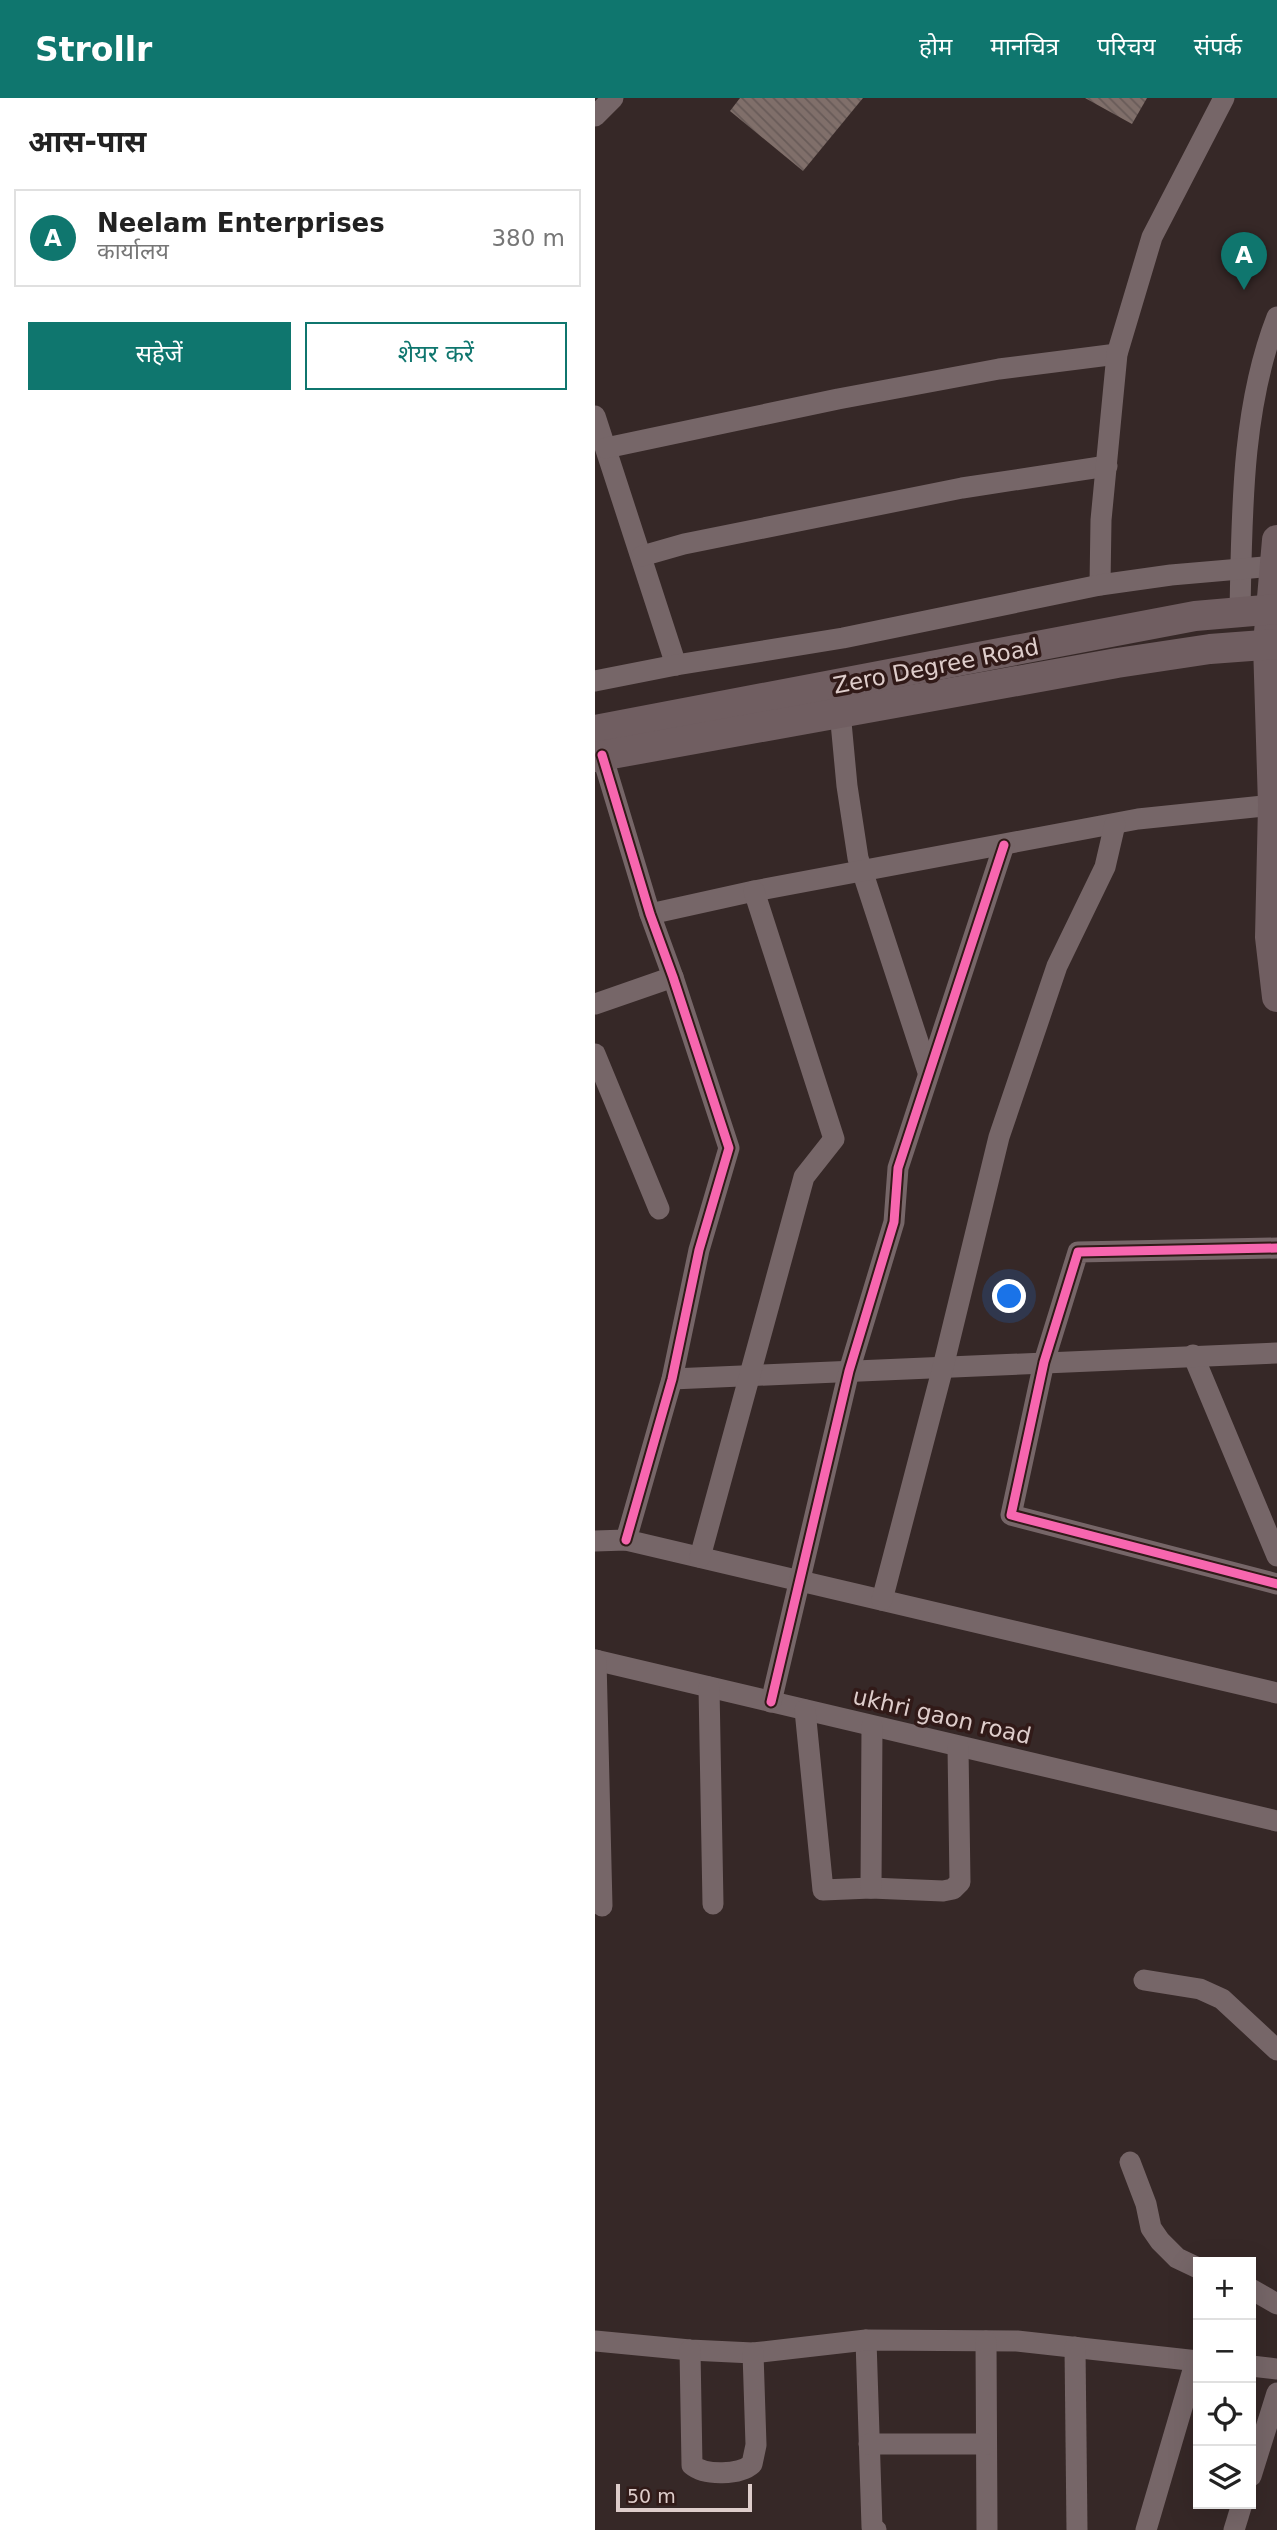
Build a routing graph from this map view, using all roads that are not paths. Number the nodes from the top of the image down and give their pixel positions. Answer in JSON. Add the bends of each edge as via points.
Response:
{"nodes":[{"id":1,"x":613,"y":98,"type":"edge"},
{"id":2,"x":1224,"y":98,"type":"edge"},
{"id":3,"x":595,"y":116,"type":"edge"},
{"id":4,"x":1277,"y":317,"type":"edge"},
{"id":5,"x":1117,"y":354,"type":"junction"},
{"id":6,"x":595,"y":416,"type":"edge"},
{"id":7,"x":606,"y":448,"type":"junction"},
{"id":8,"x":1107,"y":466,"type":"junction"},
{"id":9,"x":1276,"y":553,"type":"edge"},
{"id":10,"x":642,"y":556,"type":"junction"},
{"id":11,"x":1240,"y":570,"type":"junction"},
{"id":12,"x":1100,"y":586,"type":"junction"},
{"id":13,"x":1274,"y":609,"type":"edge"},
{"id":14,"x":1240,"y":612,"type":"junction"},
{"id":15,"x":1273,"y":644,"type":"edge"},
{"id":16,"x":676,"y":665,"type":"junction"},
{"id":17,"x":595,"y":681,"type":"edge"},
{"id":18,"x":839,"y":698,"type":"junction"},
{"id":19,"x":597,"y":747,"type":"edge"},
{"id":20,"x":1273,"y":805,"type":"junction"},
{"id":21,"x":1115,"y":824,"type":"junction"},
{"id":22,"x":1004,"y":845,"type":"junction"},
{"id":23,"x":863,"y":872,"type":"junction"},
{"id":24,"x":754,"y":891,"type":"junction"},
{"id":25,"x":650,"y":914,"type":"junction"},
{"id":26,"x":673,"y":978,"type":"junction"},
{"id":27,"x":1277,"y":997,"type":"edge"},
{"id":28,"x":595,"y":1004,"type":"edge"},
{"id":29,"x":595,"y":1054,"type":"edge"},
{"id":30,"x":928,"y":1072,"type":"junction"},
{"id":31,"x":659,"y":1209,"type":"dead end"},
{"id":32,"x":1277,"y":1248,"type":"edge"},
{"id":33,"x":1277,"y":1353,"type":"edge"},
{"id":34,"x":1193,"y":1355,"type":"junction"},
{"id":35,"x":1044,"y":1362,"type":"junction"},
{"id":36,"x":943,"y":1367,"type":"junction"},
{"id":37,"x":849,"y":1371,"type":"junction"},
{"id":38,"x":751,"y":1375,"type":"junction"},
{"id":39,"x":672,"y":1379,"type":"junction"},
{"id":40,"x":626,"y":1540,"type":"junction"},
{"id":41,"x":595,"y":1541,"type":"edge"},
{"id":42,"x":1277,"y":1556,"type":"edge"},
{"id":43,"x":700,"y":1557,"type":"junction"},
{"id":44,"x":801,"y":1581,"type":"junction"},
{"id":45,"x":1277,"y":1584,"type":"edge"},
{"id":46,"x":882,"y":1600,"type":"junction"},
{"id":47,"x":595,"y":1660,"type":"edge"},
{"id":48,"x":709,"y":1687,"type":"junction"},
{"id":49,"x":1277,"y":1693,"type":"edge"},
{"id":50,"x":771,"y":1702,"type":"junction"},
{"id":51,"x":805,"y":1710,"type":"junction"},
{"id":52,"x":872,"y":1726,"type":"junction"},
{"id":53,"x":958,"y":1747,"type":"junction"},
{"id":54,"x":1277,"y":1821,"type":"edge"},
{"id":55,"x":871,"y":1888,"type":"junction"},
{"id":56,"x":713,"y":1904,"type":"dead end"},
{"id":57,"x":602,"y":1906,"type":"dead end"},
{"id":58,"x":1144,"y":1980,"type":"dead end"},
{"id":59,"x":1277,"y":2050,"type":"edge"},
{"id":60,"x":1130,"y":2162,"type":"dead end"},
{"id":61,"x":1193,"y":2266,"type":"edge"},
{"id":62,"x":1256,"y":2291,"type":"edge"},
{"id":63,"x":1277,"y":2304,"type":"edge"},
{"id":64,"x":866,"y":2340,"type":"junction"},
{"id":65,"x":595,"y":2341,"type":"edge"},
{"id":66,"x":986,"y":2341,"type":"junction"},
{"id":67,"x":1075,"y":2347,"type":"junction"},
{"id":68,"x":690,"y":2350,"type":"junction"},
{"id":69,"x":753,"y":2353,"type":"junction"},
{"id":70,"x":1193,"y":2360,"type":"edge"},
{"id":71,"x":1256,"y":2367,"type":"edge"},
{"id":72,"x":1277,"y":2369,"type":"edge"},
{"id":73,"x":1193,"y":2373,"type":"edge"},
{"id":74,"x":1277,"y":2393,"type":"edge"},
{"id":75,"x":869,"y":2444,"type":"junction"},
{"id":76,"x":986,"y":2444,"type":"junction"},
{"id":77,"x":1256,"y":2460,"type":"edge"},
{"id":78,"x":1240,"y":2509,"type":"edge"},
{"id":79,"x":876,"y":2530,"type":"edge"},
{"id":80,"x":986,"y":2530,"type":"edge"},
{"id":81,"x":1077,"y":2530,"type":"edge"},
{"id":82,"x":1146,"y":2530,"type":"edge"},
{"id":83,"x":1234,"y":2530,"type":"edge"}],
"edges":[{"from":1,"to":3,"type":"street"},
{"from":2,"to":5,"type":"street","via":[[1152,237]]},
{"from":4,"to":11,"type":"street","via":[[1253,408]]},
{"from":5,"to":7,"type":"street","via":[[999,369]]},
{"from":5,"to":8,"type":"street"},
{"from":6,"to":7,"type":"street"},
{"from":7,"to":10,"type":"street"},
{"from":8,"to":10,"type":"street","via":[[962,488]]},
{"from":8,"to":12,"type":"street"},
{"from":9,"to":11,"type":"street"},
{"from":9,"to":13,"type":"street"},
{"from":10,"to":16,"type":"street"},
{"from":11,"to":12,"type":"street"},
{"from":11,"to":14,"type":"street"},
{"from":12,"to":16,"type":"street","via":[[843,638]]},
{"from":13,"to":14,"type":"street","name":"Zero Degree Road"},
{"from":13,"to":15,"type":"street"},
{"from":14,"to":18,"type":"street","name":"Zero Degree Road","via":[[1181,619]]},
{"from":15,"to":18,"type":"street","name":"Zero Degree Road"},
{"from":15,"to":20,"type":"street"},
{"from":16,"to":17,"type":"street"},
{"from":18,"to":19,"type":"street","name":"Zero Degree Road"},
{"from":18,"to":23,"type":"street"},
{"from":19,"to":25,"type":"street"},
{"from":20,"to":21,"type":"street"},
{"from":20,"to":27,"type":"street","via":[[1271,937]]},
{"from":21,"to":22,"type":"street"},
{"from":21,"to":36,"type":"street","via":[[1105,867],[1057,966],[999,1137]]},
{"from":22,"to":23,"type":"street"},
{"from":22,"to":30,"type":"street"},
{"from":23,"to":24,"type":"street"},
{"from":23,"to":30,"type":"street"},
{"from":24,"to":25,"type":"street"},
{"from":24,"to":38,"type":"street","via":[[834,1139],[804,1177]]},
{"from":25,"to":26,"type":"street"},
{"from":26,"to":28,"type":"street"},
{"from":26,"to":39,"type":"street","via":[[729,1148],[699,1250]]},
{"from":29,"to":31,"type":"street"},
{"from":30,"to":37,"type":"street","via":[[898,1168],[894,1222]]},
{"from":32,"to":35,"type":"street","via":[[1078,1252]]},
{"from":33,"to":34,"type":"street"},
{"from":34,"to":35,"type":"street"},
{"from":34,"to":42,"type":"street"},
{"from":35,"to":36,"type":"street"},
{"from":35,"to":45,"type":"street","via":[[1011,1515]]},
{"from":36,"to":37,"type":"street"},
{"from":36,"to":46,"type":"street"},
{"from":37,"to":38,"type":"street"},
{"from":37,"to":44,"type":"street"},
{"from":38,"to":39,"type":"street"},
{"from":38,"to":43,"type":"street"},
{"from":39,"to":40,"type":"street"},
{"from":40,"to":41,"type":"street"},
{"from":40,"to":43,"type":"street"},
{"from":43,"to":44,"type":"street"},
{"from":44,"to":46,"type":"street"},
{"from":44,"to":50,"type":"street"},
{"from":46,"to":49,"type":"street"},
{"from":47,"to":48,"type":"street","name":"ukhri gaon road"},
{"from":47,"to":57,"type":"street"},
{"from":48,"to":50,"type":"street","name":"ukhri gaon road"},
{"from":48,"to":56,"type":"street"},
{"from":50,"to":51,"type":"street","name":"ukhri gaon road"},
{"from":51,"to":52,"type":"street","name":"ukhri gaon road"},
{"from":51,"to":55,"type":"street","via":[[823,1890]]},
{"from":52,"to":53,"type":"street","name":"ukhri gaon road"},
{"from":52,"to":55,"type":"street"},
{"from":53,"to":54,"type":"street","name":"ukhri gaon road"},
{"from":53,"to":55,"type":"street","via":[[960,1882],[943,1891]]},
{"from":58,"to":59,"type":"street","via":[[1200,1989],[1222,1999]]},
{"from":60,"to":61,"type":"street","via":[[1151,2228],[1177,2258]]},
{"from":62,"to":63,"type":"street"},
{"from":64,"to":66,"type":"street"},
{"from":64,"to":69,"type":"street"},
{"from":64,"to":75,"type":"street"},
{"from":65,"to":68,"type":"street"},
{"from":66,"to":67,"type":"street"},
{"from":66,"to":76,"type":"street"},
{"from":67,"to":70,"type":"street"},
{"from":67,"to":81,"type":"street"},
{"from":68,"to":69,"type":"street"},
{"from":68,"to":69,"type":"street","via":[[692,2465],[702,2471],[741,2471],[753,2464]]},
{"from":71,"to":72,"type":"street"},
{"from":73,"to":82,"type":"street"},
{"from":74,"to":77,"type":"street"},
{"from":75,"to":76,"type":"street"},
{"from":75,"to":79,"type":"street","via":[[872,2527]]},
{"from":76,"to":80,"type":"street"},
{"from":78,"to":83,"type":"street"}]}
